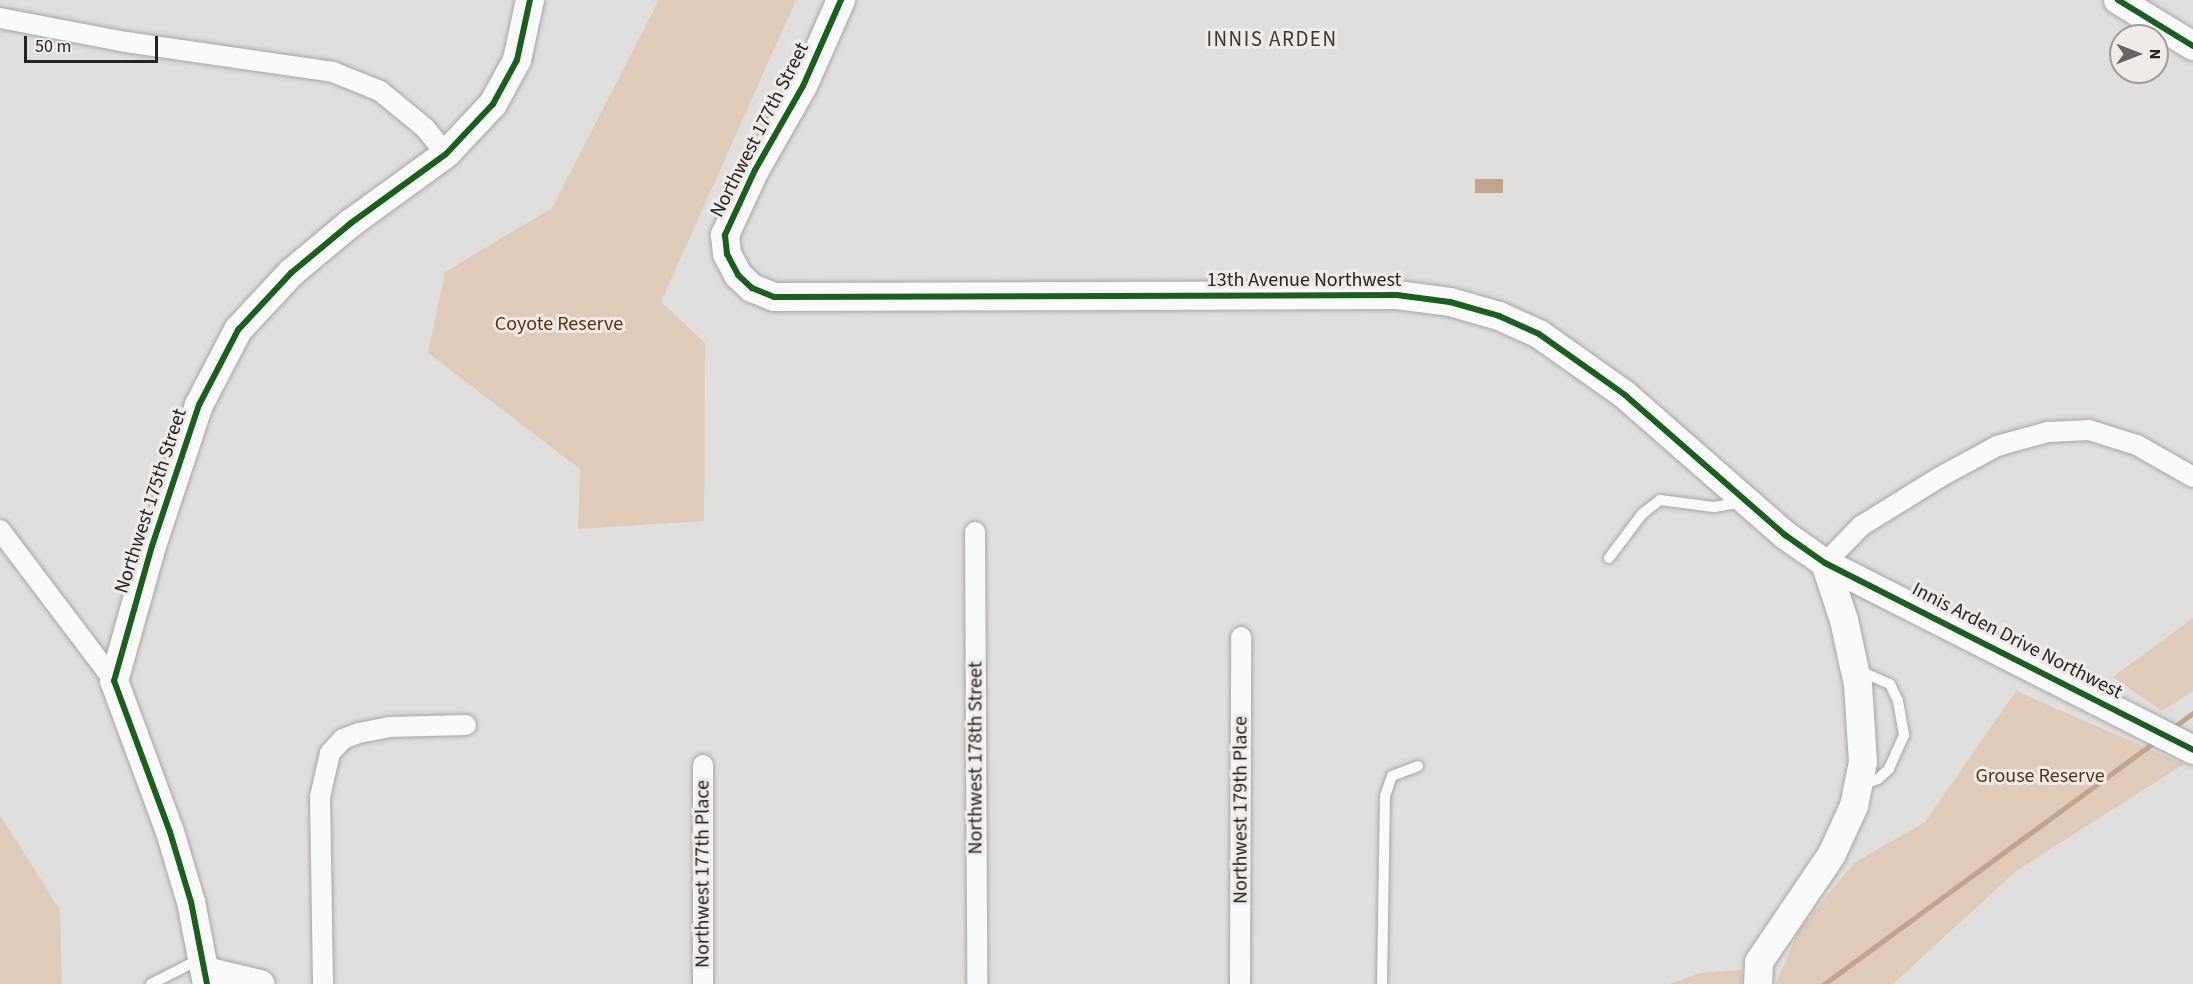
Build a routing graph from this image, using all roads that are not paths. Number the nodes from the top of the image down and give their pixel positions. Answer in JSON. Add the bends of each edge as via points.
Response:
{"nodes":[{"id":1,"x":530,"y":0,"type":"edge"},
{"id":2,"x":841,"y":0,"type":"edge"},
{"id":3,"x":2118,"y":0,"type":"edge"},
{"id":4,"x":0,"y":18,"type":"edge"},
{"id":5,"x":2193,"y":46,"type":"edge"},
{"id":6,"x":446,"y":154,"type":"junction"},
{"id":7,"x":738,"y":275,"type":"joint"},
{"id":8,"x":2193,"y":477,"type":"edge"},
{"id":9,"x":1746,"y":501,"type":"junction"},
{"id":10,"x":0,"y":530,"type":"edge"},
{"id":11,"x":975,"y":532,"type":"dead end"},
{"id":12,"x":1609,"y":558,"type":"dead end"},
{"id":13,"x":1825,"y":563,"type":"junction"},
{"id":14,"x":1241,"y":637,"type":"dead end"},
{"id":15,"x":1855,"y":669,"type":"junction"},
{"id":16,"x":114,"y":681,"type":"junction"},
{"id":17,"x":466,"y":725,"type":"dead end"},
{"id":18,"x":2193,"y":750,"type":"edge"},
{"id":19,"x":703,"y":765,"type":"dead end"},
{"id":20,"x":1418,"y":766,"type":"dead end"},
{"id":21,"x":1858,"y":786,"type":"junction"},
{"id":22,"x":205,"y":971,"type":"edge"},
{"id":23,"x":151,"y":984,"type":"edge"},
{"id":24,"x":260,"y":984,"type":"edge"},
{"id":25,"x":323,"y":984,"type":"edge"},
{"id":26,"x":703,"y":984,"type":"edge"},
{"id":27,"x":977,"y":984,"type":"edge"},
{"id":28,"x":1240,"y":984,"type":"edge"},
{"id":29,"x":1382,"y":984,"type":"edge"},
{"id":30,"x":1758,"y":984,"type":"edge"}],
"edges":[{"from":1,"to":6,"type":"street","name":"Northwest 175th Street","via":[[517,60],[493,104]]},
{"from":2,"to":7,"type":"street","name":"Northwest 177th Street","via":[[803,86],[755,170],[725,235],[727,254]]},
{"from":3,"to":5,"type":"street"},
{"from":4,"to":6,"type":"street","via":[[126,42],[333,72],[380,91],[425,128]]},
{"from":6,"to":16,"type":"street","name":"Northwest 175th Street","via":[[351,223],[291,273],[238,330],[199,405],[152,546]]},
{"from":7,"to":9,"type":"street","name":"13th Avenue Northwest","via":[[752,288],[774,297],[1397,295],[1450,302],[1499,316],[1539,334],[1577,359],[1625,395]]},
{"from":8,"to":13,"type":"street","via":[[2127,442],[2089,430],[2048,432],[1997,446],[1940,477],[1861,526]]},
{"from":9,"to":12,"type":"lane","via":[[1714,507],[1660,500],[1642,514]]},
{"from":9,"to":13,"type":"street","name":"13th Avenue Northwest"},
{"from":10,"to":16,"type":"street"},
{"from":11,"to":27,"type":"street","name":"Northwest 178th Street"},
{"from":13,"to":15,"type":"street"},
{"from":13,"to":18,"type":"street","name":"Innis Arden Drive Northwest"},
{"from":14,"to":28,"type":"street","name":"Northwest 179th Place"},
{"from":15,"to":21,"type":"street","via":[[1863,723]]},
{"from":15,"to":21,"type":"lane","via":[[1890,684],[1898,701],[1904,735],[1889,769],[1878,779]]},
{"from":16,"to":22,"type":"street","via":[[170,832]]},
{"from":17,"to":25,"type":"street","via":[[389,727],[358,733],[344,739],[330,753],[320,797]]},
{"from":19,"to":26,"type":"street","name":"Northwest 177th Place"},
{"from":20,"to":29,"type":"lane","via":[[1392,776],[1384,796]]},
{"from":21,"to":30,"type":"street","via":[[1854,806],[1832,854],[1759,962]]},
{"from":22,"to":23,"type":"lane"},
{"from":22,"to":24,"type":"street"}]}
